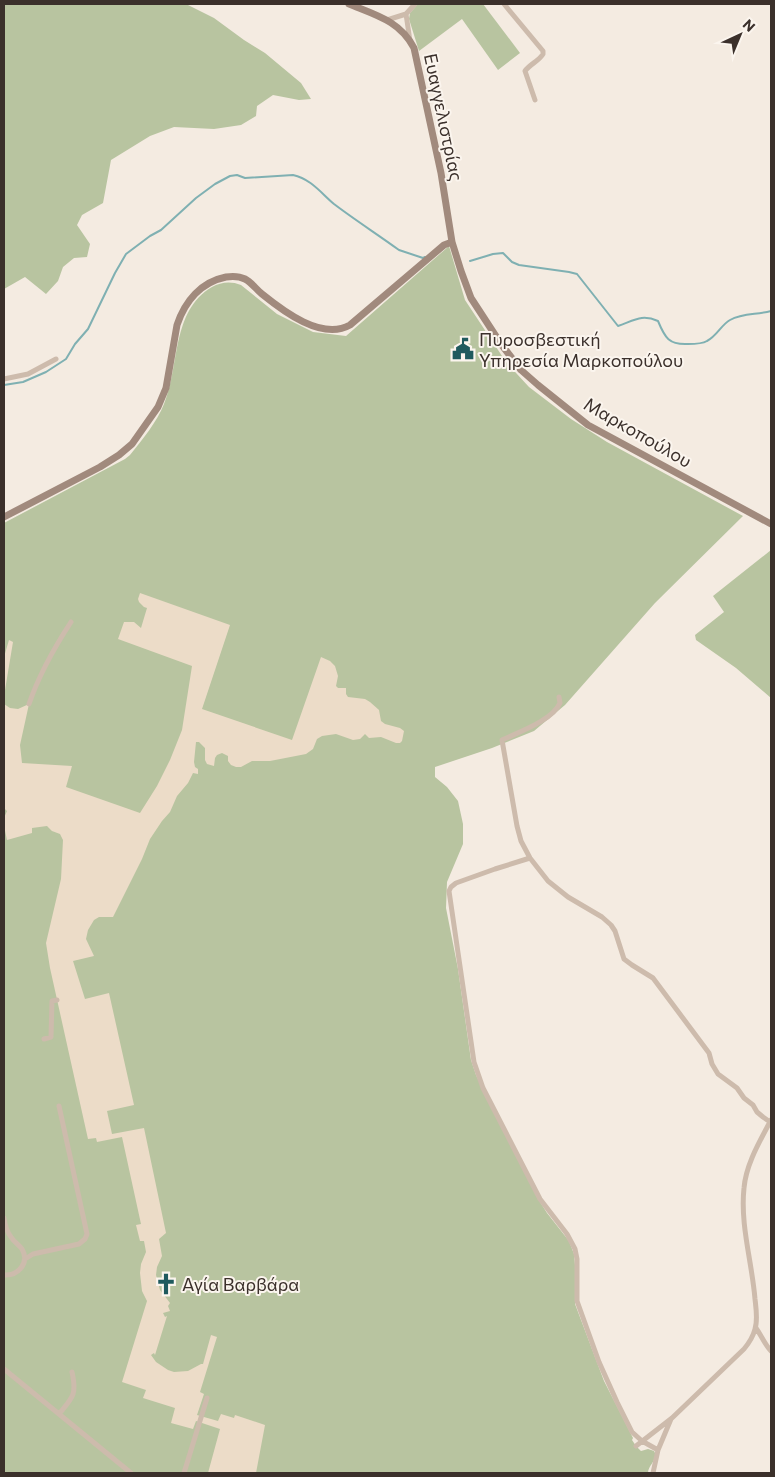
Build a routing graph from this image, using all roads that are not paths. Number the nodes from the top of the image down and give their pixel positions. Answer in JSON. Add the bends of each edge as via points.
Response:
{"nodes":[{"id":1,"x":349,"y":4,"type":"edge"},
{"id":2,"x":415,"y":4,"type":"edge"},
{"id":3,"x":504,"y":4,"type":"edge"},
{"id":4,"x":406,"y":14,"type":"junction"},
{"id":5,"x":387,"y":20,"type":"junction"},
{"id":6,"x":410,"y":41,"type":"junction"},
{"id":7,"x":535,"y":100,"type":"dead end"},
{"id":8,"x":452,"y":242,"type":"junction"},
{"id":9,"x":56,"y":359,"type":"dead end"},
{"id":10,"x":4,"y":379,"type":"edge"},
{"id":11,"x":4,"y":517,"type":"edge"},
{"id":12,"x":771,"y":524,"type":"edge"},
{"id":13,"x":71,"y":622,"type":"dead end"},
{"id":14,"x":559,"y":697,"type":"dead end"},
{"id":15,"x":29,"y":704,"type":"dead end"},
{"id":16,"x":530,"y":858,"type":"junction"},
{"id":17,"x":57,"y":1000,"type":"dead end"},
{"id":18,"x":44,"y":1039,"type":"dead end"},
{"id":19,"x":59,"y":1106,"type":"dead end"},
{"id":20,"x":771,"y":1121,"type":"edge"},
{"id":21,"x":4,"y":1218,"type":"edge"},
{"id":22,"x":25,"y":1258,"type":"junction"},
{"id":23,"x":4,"y":1275,"type":"edge"},
{"id":24,"x":756,"y":1328,"type":"junction"},
{"id":25,"x":771,"y":1351,"type":"edge"},
{"id":26,"x":4,"y":1369,"type":"edge"},
{"id":27,"x":72,"y":1372,"type":"dead end"},
{"id":28,"x":207,"y":1398,"type":"dead end"},
{"id":29,"x":59,"y":1414,"type":"junction"},
{"id":30,"x":672,"y":1418,"type":"junction"},
{"id":31,"x":642,"y":1441,"type":"junction"},
{"id":32,"x":636,"y":1446,"type":"dead end"},
{"id":33,"x":658,"y":1450,"type":"junction"},
{"id":34,"x":131,"y":1473,"type":"edge"},
{"id":35,"x":184,"y":1473,"type":"edge"},
{"id":36,"x":653,"y":1473,"type":"edge"}],
"edges":[{"from":1,"to":5,"type":"main road","name":"Ευαγγελιστρίας"},
{"from":2,"to":4,"type":"street"},
{"from":3,"to":7,"type":"street","via":[[543,52],[541,58],[525,71]]},
{"from":4,"to":5,"type":"street"},
{"from":4,"to":6,"type":"street"},
{"from":5,"to":6,"type":"main road","name":"Ευαγγελιστρίας","via":[[401,29]]},
{"from":6,"to":8,"type":"main road","name":"Ευαγγελιστρίας","via":[[417,56],[425,94]]},
{"from":8,"to":11,"type":"main road","via":[[444,245],[344,329],[330,330],[307,324],[238,276],[205,284],[187,303],[180,317],[166,388],[158,407],[132,444],[100,467]]},
{"from":8,"to":12,"type":"main road","name":"Μαρκοπούλου","via":[[472,298],[521,370],[588,425]]},
{"from":9,"to":10,"type":"street","via":[[28,374]]},
{"from":13,"to":15,"type":"street","via":[[50,656]]},
{"from":14,"to":16,"type":"street","via":[[559,706],[551,714],[502,740],[517,826]]},
{"from":16,"to":20,"type":"street","via":[[548,881],[610,925],[624,959],[662,988],[709,1053],[718,1074],[754,1105],[762,1117]]},
{"from":16,"to":31,"type":"street","via":[[456,883],[449,891],[474,1062],[483,1088],[540,1199],[575,1249],[580,1311],[617,1402],[632,1432]]},
{"from":17,"to":18,"type":"street","via":[[52,1001],[51,1037]]},
{"from":19,"to":22,"type":"street","via":[[87,1234],[79,1244]]},
{"from":20,"to":24,"type":"street","via":[[750,1162],[744,1187],[743,1209],[753,1274]]},
{"from":21,"to":22,"type":"street","via":[[10,1236],[23,1250]]},
{"from":22,"to":23,"type":"street","via":[[17,1273]]},
{"from":24,"to":25,"type":"street"},
{"from":24,"to":30,"type":"street","via":[[744,1349]]},
{"from":26,"to":29,"type":"street"},
{"from":27,"to":29,"type":"street","via":[[74,1392]]},
{"from":28,"to":35,"type":"street"},
{"from":29,"to":34,"type":"street"},
{"from":30,"to":31,"type":"street"},
{"from":30,"to":33,"type":"street"},
{"from":31,"to":32,"type":"street"},
{"from":31,"to":33,"type":"street"},
{"from":33,"to":36,"type":"street"}]}
